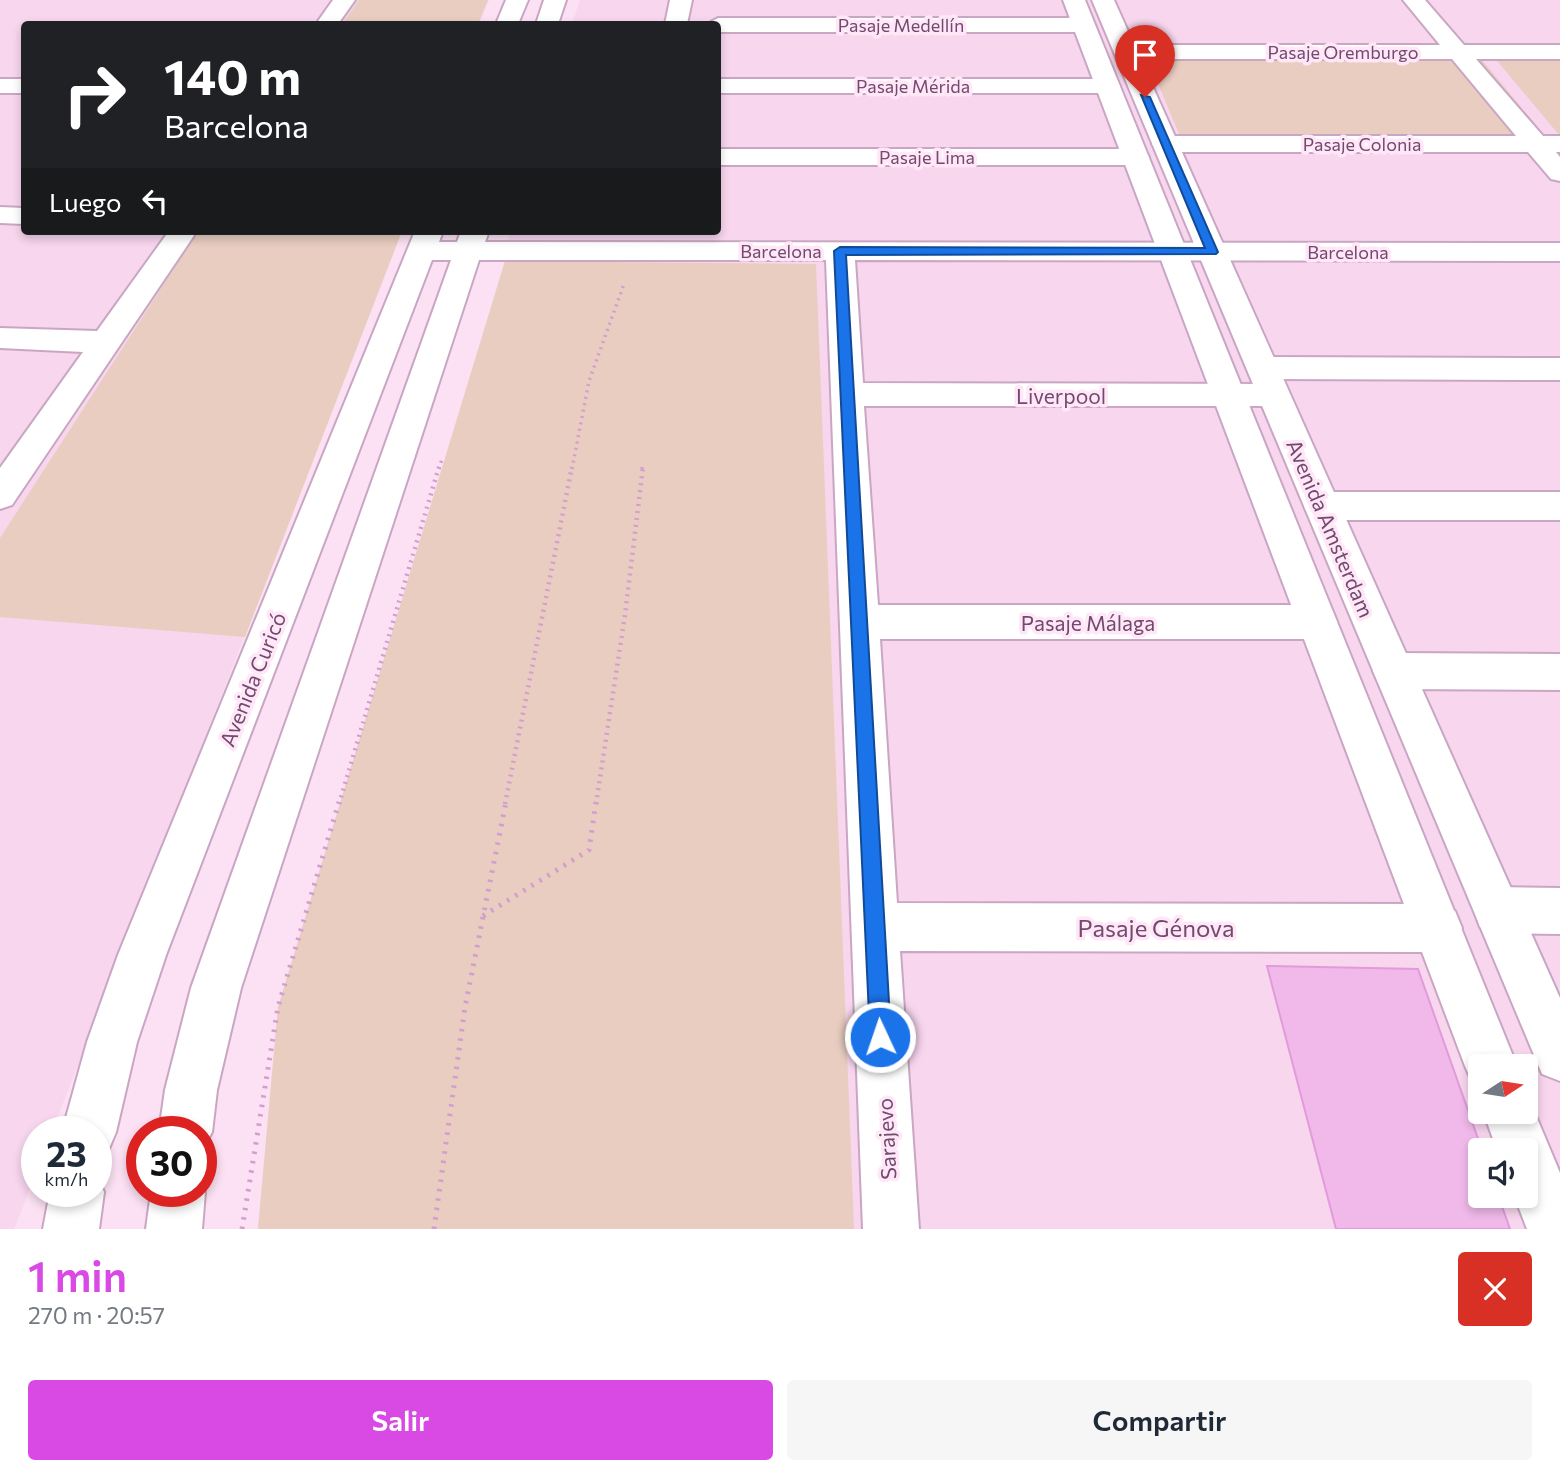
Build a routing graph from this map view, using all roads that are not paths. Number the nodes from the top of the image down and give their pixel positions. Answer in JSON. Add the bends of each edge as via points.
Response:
{"nodes":[{"id":1,"x":345,"y":0,"type":"edge"},
{"id":2,"x":517,"y":0,"type":"edge"},
{"id":3,"x":555,"y":0,"type":"edge"},
{"id":4,"x":681,"y":0,"type":"edge"},
{"id":5,"x":1414,"y":0,"type":"edge"},
{"id":6,"x":1087,"y":8,"type":"edge"},
{"id":7,"x":329,"y":21,"type":"edge"},
{"id":8,"x":508,"y":21,"type":"edge"},
{"id":9,"x":548,"y":21,"type":"edge"},
{"id":10,"x":677,"y":21,"type":"edge"},
{"id":11,"x":721,"y":25,"type":"edge"},
{"id":12,"x":1125,"y":52,"type":"junction"},
{"id":13,"x":1458,"y":52,"type":"junction"},
{"id":14,"x":1560,"y":52,"type":"edge"},
{"id":15,"x":0,"y":86,"type":"edge"},
{"id":16,"x":21,"y":86,"type":"edge"},
{"id":17,"x":721,"y":86,"type":"edge"},
{"id":18,"x":1108,"y":86,"type":"junction"},
{"id":19,"x":1548,"y":144,"type":"edge"},
{"id":20,"x":1150,"y":150,"type":"junction"},
{"id":21,"x":721,"y":157,"type":"edge"},
{"id":22,"x":1560,"y":173,"type":"edge"},
{"id":23,"x":0,"y":215,"type":"edge"},
{"id":24,"x":21,"y":216,"type":"edge"},
{"id":25,"x":180,"y":235,"type":"edge"},
{"id":26,"x":426,"y":241,"type":"edge"},
{"id":27,"x":472,"y":241,"type":"edge"},
{"id":28,"x":637,"y":241,"type":"edge"},
{"id":29,"x":840,"y":251,"type":"junction"},
{"id":30,"x":1173,"y":252,"type":"junction"},
{"id":31,"x":1212,"y":252,"type":"junction"},
{"id":32,"x":1560,"y":252,"type":"edge"},
{"id":33,"x":0,"y":338,"type":"edge"},
{"id":34,"x":105,"y":342,"type":"junction"},
{"id":35,"x":1560,"y":369,"type":"edge"},
{"id":36,"x":1268,"y":382,"type":"junction"},
{"id":37,"x":847,"y":394,"type":"junction"},
{"id":38,"x":1229,"y":395,"type":"junction"},
{"id":39,"x":0,"y":495,"type":"edge"},
{"id":40,"x":1322,"y":506,"type":"junction"},
{"id":41,"x":1560,"y":506,"type":"edge"},
{"id":42,"x":859,"y":622,"type":"junction"},
{"id":43,"x":1318,"y":622,"type":"junction"},
{"id":44,"x":1393,"y":671,"type":"junction"},
{"id":45,"x":1560,"y":672,"type":"edge"},
{"id":46,"x":1497,"y":910,"type":"junction"},
{"id":47,"x":1560,"y":911,"type":"edge"},
{"id":48,"x":874,"y":926,"type":"junction"},
{"id":49,"x":1437,"y":928,"type":"junction"},
{"id":50,"x":1486,"y":1054,"type":"edge"},
{"id":51,"x":1560,"y":1056,"type":"edge"},
{"id":52,"x":93,"y":1116,"type":"edge"},
{"id":53,"x":187,"y":1116,"type":"edge"},
{"id":54,"x":1538,"y":1186,"type":"edge"},
{"id":55,"x":75,"y":1207,"type":"edge"},
{"id":56,"x":176,"y":1207,"type":"edge"},
{"id":57,"x":71,"y":1229,"type":"edge"},
{"id":58,"x":174,"y":1229,"type":"edge"},
{"id":59,"x":891,"y":1229,"type":"edge"},
{"id":60,"x":1555,"y":1229,"type":"edge"}],
"edges":[{"from":1,"to":7,"type":"street"},
{"from":2,"to":8,"type":"street"},
{"from":3,"to":9,"type":"street"},
{"from":4,"to":10,"type":"street"},
{"from":5,"to":13,"type":"street"},
{"from":6,"to":11,"type":"street","name":"Pasaje Medellín"},
{"from":6,"to":12,"type":"street","name":"Avenida Amsterdam"},
{"from":6,"to":18,"type":"street","name":"Avenida Amsterdam"},
{"from":12,"to":13,"type":"street","name":"Pasaje Oremburgo"},
{"from":12,"to":20,"type":"street","name":"Avenida Amsterdam"},
{"from":13,"to":14,"type":"street","name":"Pasaje Oremburgo"},
{"from":13,"to":19,"type":"street"},
{"from":15,"to":16,"type":"street"},
{"from":17,"to":18,"type":"street","name":"Pasaje Mérida"},
{"from":18,"to":20,"type":"street","name":"Avenida Amsterdam"},
{"from":19,"to":20,"type":"street","name":"Pasaje Colonia"},
{"from":19,"to":22,"type":"street"},
{"from":20,"to":21,"type":"street","name":"Pasaje Lima"},
{"from":20,"to":30,"type":"street","name":"Avenida Amsterdam"},
{"from":20,"to":31,"type":"street","name":"Avenida Amsterdam"},
{"from":23,"to":24,"type":"street"},
{"from":25,"to":34,"type":"street"},
{"from":26,"to":27,"type":"street","name":"Barcelona"},
{"from":26,"to":52,"type":"street","name":"Avenida Curicó","via":[[142,955]]},
{"from":27,"to":28,"type":"street","name":"Barcelona"},
{"from":27,"to":53,"type":"street","via":[[216,988]]},
{"from":28,"to":29,"type":"street","name":"Barcelona"},
{"from":29,"to":30,"type":"street","name":"Barcelona"},
{"from":29,"to":37,"type":"street","name":"Sarajevo"},
{"from":30,"to":31,"type":"street","name":"Barcelona"},
{"from":30,"to":38,"type":"street","name":"Avenida Amsterdam"},
{"from":31,"to":32,"type":"street","name":"Barcelona"},
{"from":31,"to":36,"type":"street","name":"Avenida Amsterdam"},
{"from":33,"to":34,"type":"street"},
{"from":34,"to":39,"type":"street"},
{"from":35,"to":36,"type":"street","name":"Liverpool"},
{"from":36,"to":38,"type":"street","name":"Liverpool"},
{"from":36,"to":40,"type":"street","name":"Avenida Amsterdam"},
{"from":37,"to":38,"type":"street","name":"Liverpool"},
{"from":37,"to":42,"type":"street","name":"Sarajevo"},
{"from":38,"to":43,"type":"street","name":"Avenida Amsterdam"},
{"from":40,"to":41,"type":"street"},
{"from":40,"to":44,"type":"street","name":"Avenida Amsterdam"},
{"from":42,"to":43,"type":"street","name":"Pasaje Málaga"},
{"from":42,"to":48,"type":"street","name":"Sarajevo"},
{"from":43,"to":49,"type":"street","name":"Avenida Amsterdam"},
{"from":44,"to":45,"type":"street"},
{"from":44,"to":46,"type":"street","name":"Avenida Amsterdam"},
{"from":46,"to":47,"type":"street"},
{"from":46,"to":51,"type":"street","name":"Avenida Amsterdam"},
{"from":48,"to":49,"type":"street","name":"Pasaje Génova"},
{"from":48,"to":59,"type":"street","name":"Sarajevo"},
{"from":49,"to":50,"type":"street","name":"Avenida Amsterdam"},
{"from":54,"to":60,"type":"street"},
{"from":55,"to":57,"type":"street"},
{"from":56,"to":58,"type":"street"}]}
